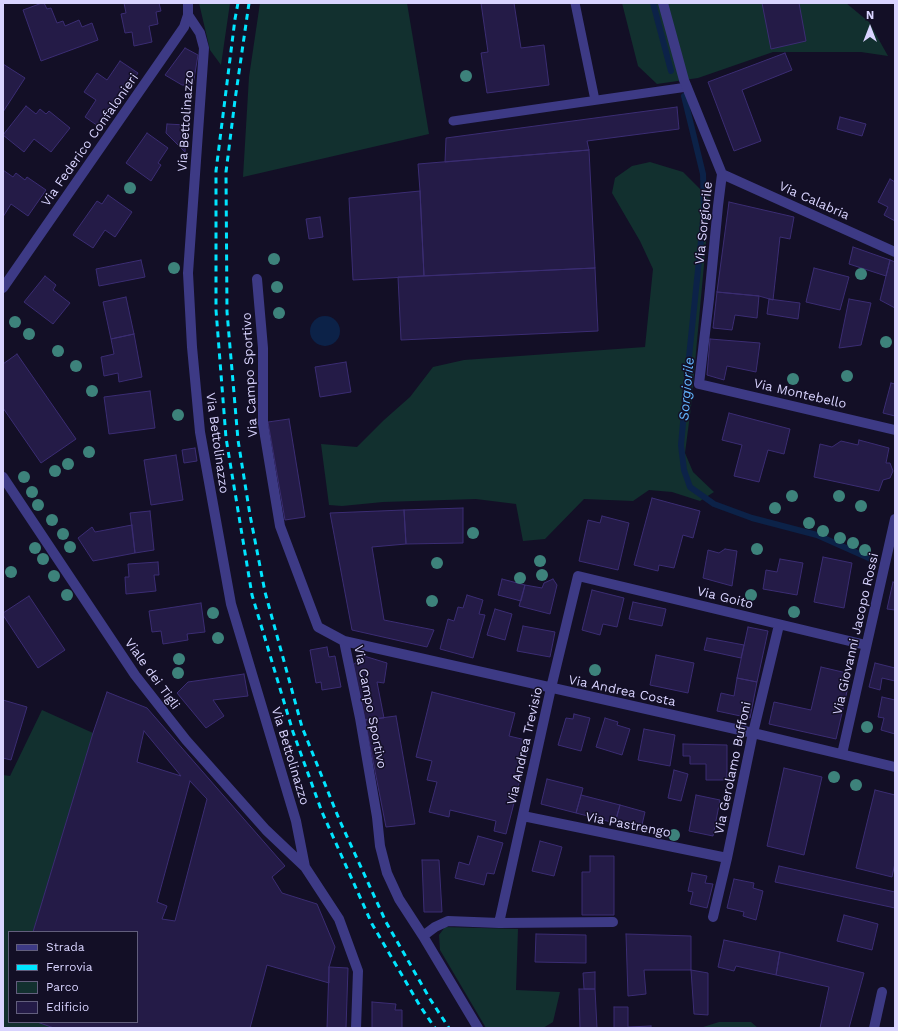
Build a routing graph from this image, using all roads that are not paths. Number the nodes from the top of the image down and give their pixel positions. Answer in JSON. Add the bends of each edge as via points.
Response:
{"nodes":[{"id":1,"x":188,"y":3,"type":"edge"},
{"id":2,"x":576,"y":3,"type":"edge"},
{"id":3,"x":663,"y":3,"type":"edge"},
{"id":4,"x":188,"y":15,"type":"junction"},
{"id":5,"x":687,"y":87,"type":"junction"},
{"id":6,"x":595,"y":100,"type":"junction"},
{"id":7,"x":453,"y":121,"type":"dead end"},
{"id":8,"x":722,"y":174,"type":"junction"},
{"id":9,"x":895,"y":252,"type":"edge"},
{"id":10,"x":258,"y":279,"type":"dead end"},
{"id":11,"x":3,"y":288,"type":"edge"},
{"id":12,"x":699,"y":384,"type":"joint"},
{"id":13,"x":895,"y":430,"type":"edge"},
{"id":14,"x":4,"y":479,"type":"edge"},
{"id":15,"x":3,"y":492,"type":"edge"},
{"id":16,"x":895,"y":519,"type":"edge"},
{"id":17,"x":578,"y":576,"type":"joint"},
{"id":18,"x":779,"y":624,"type":"junction"},
{"id":19,"x":344,"y":641,"type":"junction"},
{"id":20,"x":866,"y":645,"type":"junction"},
{"id":21,"x":551,"y":688,"type":"junction"},
{"id":22,"x":753,"y":733,"type":"junction"},
{"id":23,"x":842,"y":754,"type":"junction"},
{"id":24,"x":895,"y":767,"type":"edge"},
{"id":25,"x":523,"y":816,"type":"junction"},
{"id":26,"x":727,"y":858,"type":"junction"},
{"id":27,"x":305,"y":867,"type":"junction"},
{"id":28,"x":713,"y":917,"type":"dead end"},
{"id":29,"x":613,"y":922,"type":"dead end"},
{"id":30,"x":499,"y":923,"type":"junction"},
{"id":31,"x":423,"y":936,"type":"junction"},
{"id":32,"x":882,"y":992,"type":"dead end"},
{"id":33,"x":356,"y":1028,"type":"edge"},
{"id":34,"x":478,"y":1028,"type":"edge"},
{"id":35,"x":874,"y":1028,"type":"edge"}],
"edges":[{"from":1,"to":4,"type":"street","name":"Via Federico Confalonieri"},
{"from":2,"to":6,"type":"lane"},
{"from":3,"to":5,"type":"street","name":"Via Sorgiorile"},
{"from":4,"to":11,"type":"street","name":"Via Federico Confalonieri","via":[[184,27]]},
{"from":4,"to":27,"type":"street","name":"Via Bettolinazzo","via":[[200,33],[204,48],[188,273],[200,432],[231,604],[296,821]]},
{"from":5,"to":6,"type":"lane"},
{"from":5,"to":8,"type":"street","name":"Via Sorgiorile"},
{"from":6,"to":7,"type":"lane"},
{"from":8,"to":9,"type":"street","name":"Via Calabria"},
{"from":8,"to":12,"type":"street","name":"Via Sorgiorile"},
{"from":10,"to":19,"type":"street","name":"Via Campo Sportivo","via":[[263,348],[263,424],[280,526],[318,627]]},
{"from":12,"to":13,"type":"street","name":"Via Montebello"},
{"from":14,"to":15,"type":"street"},
{"from":14,"to":27,"type":"street","name":"Viale dei Tigli","via":[[135,675],[186,740],[266,830]]},
{"from":16,"to":20,"type":"street","name":"Via Giovanni Jacopo Rossi"},
{"from":17,"to":18,"type":"street","name":"Via Goito"},
{"from":17,"to":21,"type":"street","name":"Via Andrea Trevisio"},
{"from":18,"to":20,"type":"street","name":"Via Goito"},
{"from":18,"to":22,"type":"street","name":"Via Gerolamo Buffoni"},
{"from":19,"to":21,"type":"street","name":"Via Andrea Costa"},
{"from":19,"to":31,"type":"street","name":"Via Campo Sportivo","via":[[387,873],[399,899]]},
{"from":20,"to":23,"type":"street","name":"Via Giovanni Jacopo Rossi"},
{"from":21,"to":22,"type":"street","name":"Via Andrea Costa"},
{"from":21,"to":25,"type":"street","name":"Via Andrea Trevisio"},
{"from":22,"to":23,"type":"street","name":"Via Andrea Costa"},
{"from":22,"to":26,"type":"street","name":"Via Gerolamo Buffoni"},
{"from":23,"to":24,"type":"street","name":"Via Andrea Costa"},
{"from":25,"to":26,"type":"street","name":"Via Pastrengo"},
{"from":25,"to":30,"type":"street","name":"Via Andrea Trevisio"},
{"from":26,"to":28,"type":"street","name":"Via Gerolamo Buffoni"},
{"from":27,"to":33,"type":"street","via":[[339,919],[358,971]]},
{"from":29,"to":30,"type":"street"},
{"from":30,"to":31,"type":"street","via":[[448,921]]},
{"from":31,"to":34,"type":"street","name":"Via Campo Sportivo"},
{"from":32,"to":35,"type":"street"}]}
